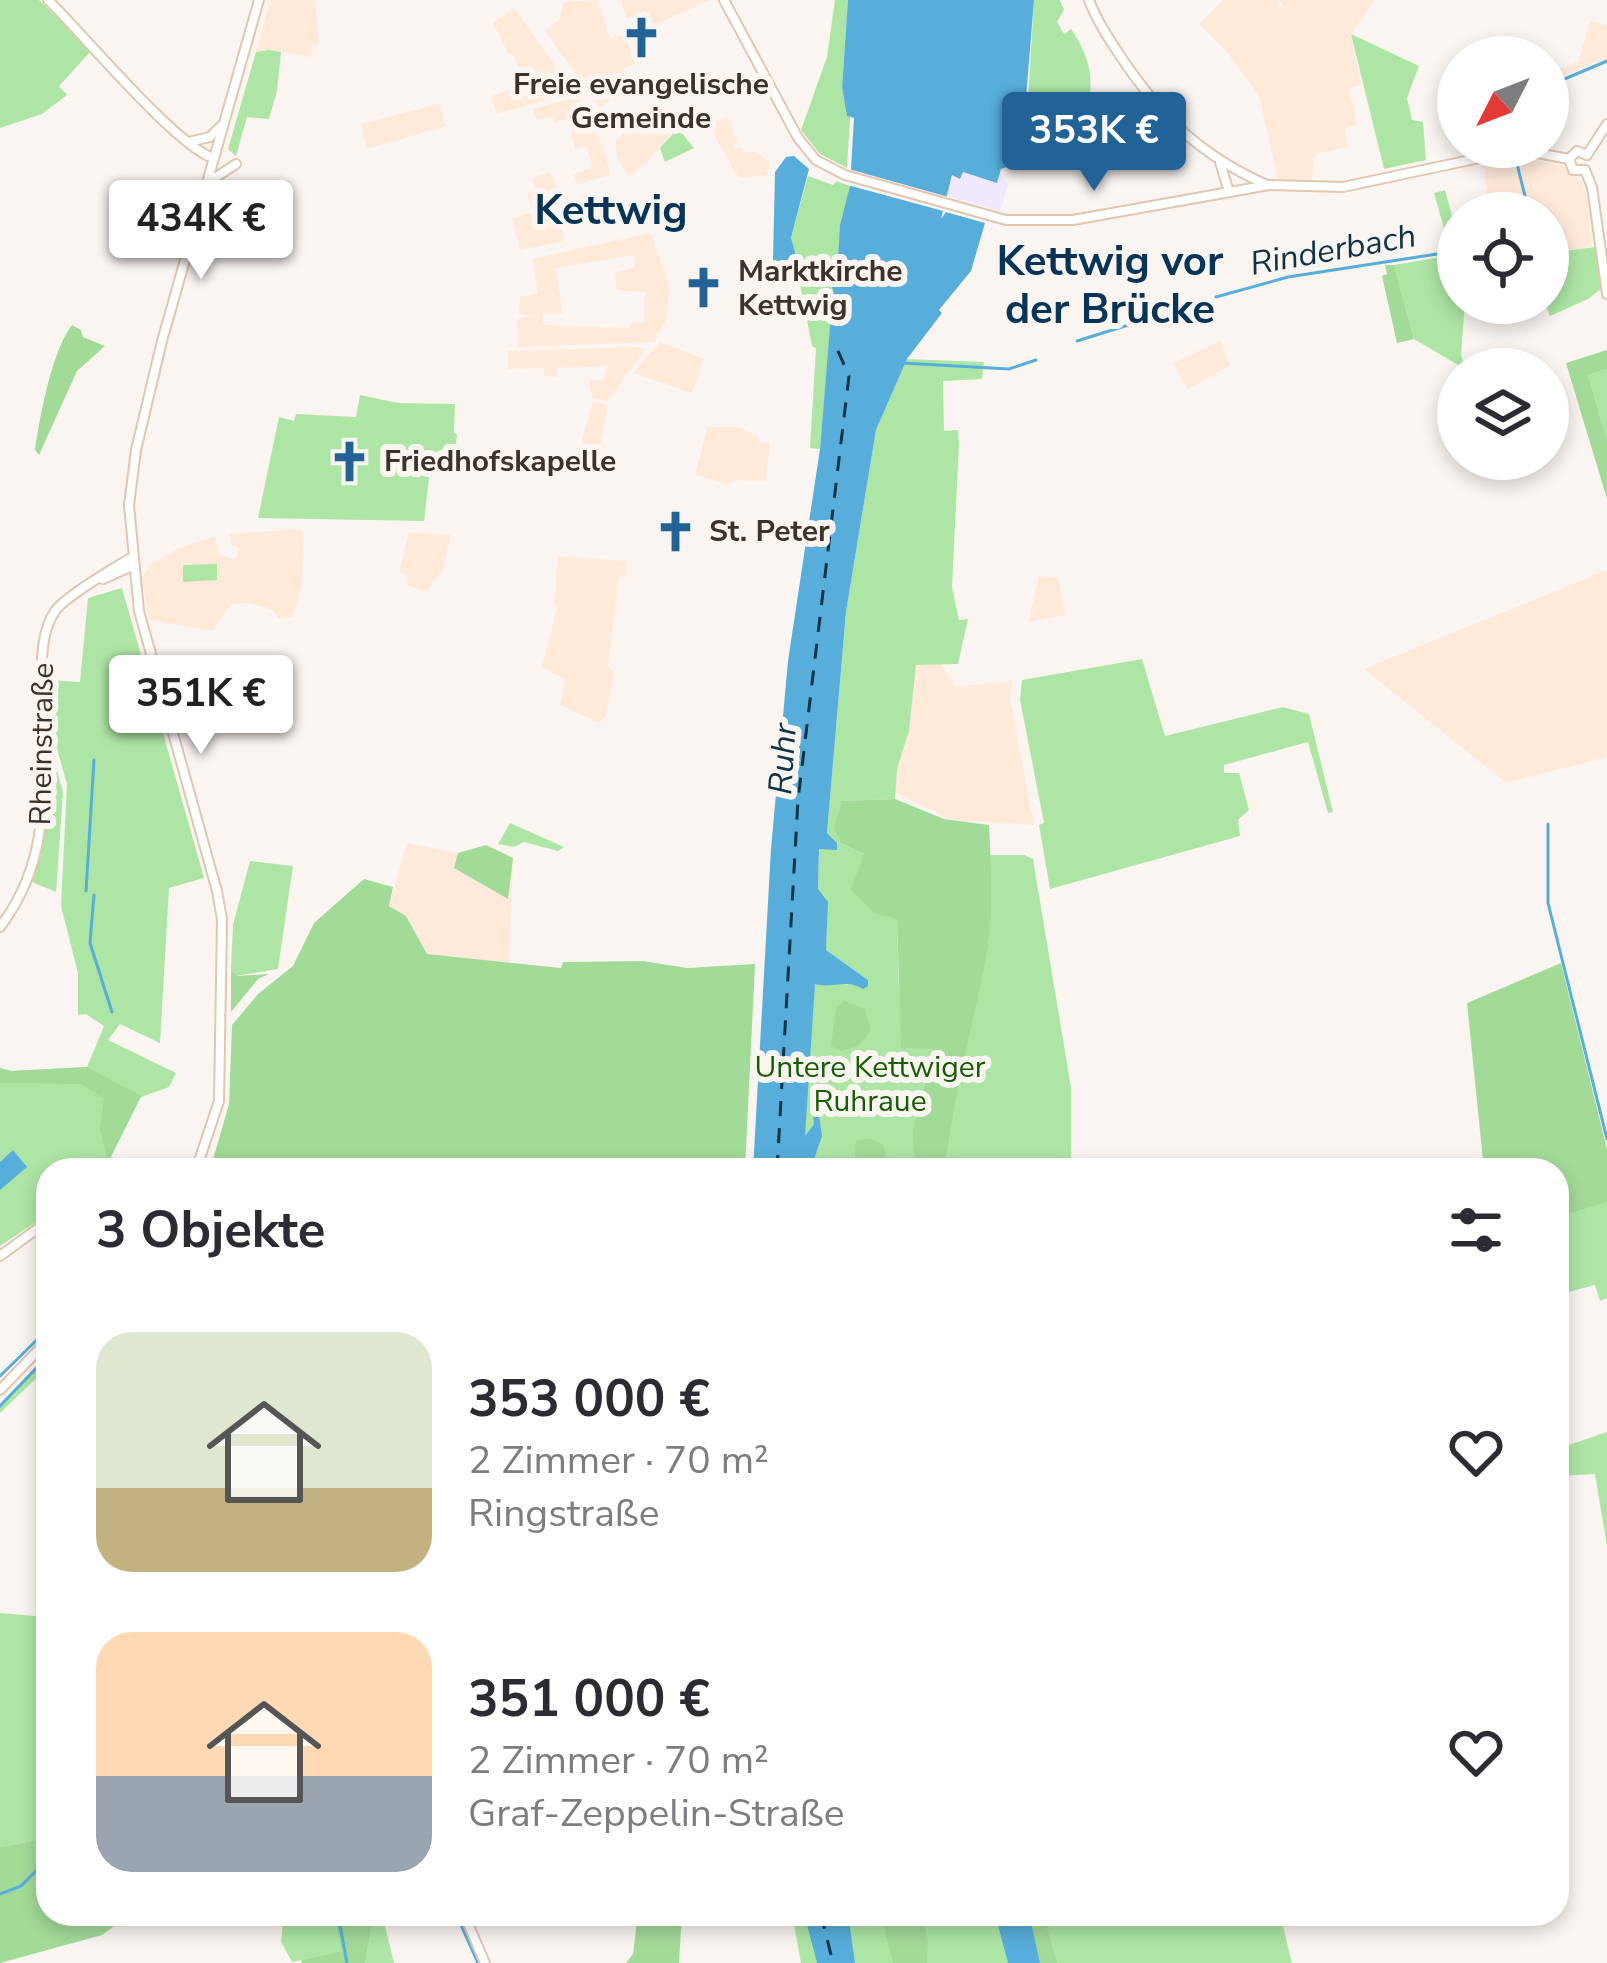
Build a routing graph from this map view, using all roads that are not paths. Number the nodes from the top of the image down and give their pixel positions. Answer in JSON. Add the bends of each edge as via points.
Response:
{"nodes":[{"id":1,"x":48,"y":0,"type":"edge"},
{"id":2,"x":260,"y":0,"type":"edge"},
{"id":3,"x":724,"y":0,"type":"edge"},
{"id":4,"x":1089,"y":0,"type":"edge"},
{"id":5,"x":223,"y":124,"type":"junction"},
{"id":6,"x":1607,"y":124,"type":"edge"},
{"id":7,"x":189,"y":142,"type":"junction"},
{"id":8,"x":1587,"y":155,"type":"junction"},
{"id":9,"x":213,"y":158,"type":"junction"},
{"id":10,"x":1569,"y":159,"type":"joint"},
{"id":11,"x":1222,"y":162,"type":"junction"},
{"id":12,"x":236,"y":164,"type":"dead end"},
{"id":13,"x":1437,"y":168,"type":"edge"},
{"id":14,"x":1585,"y":170,"type":"junction"},
{"id":15,"x":206,"y":184,"type":"junction"},
{"id":16,"x":1269,"y":185,"type":"junction"},
{"id":17,"x":1229,"y":191,"type":"junction"},
{"id":18,"x":1607,"y":294,"type":"edge"},
{"id":19,"x":132,"y":562,"type":"junction"},
{"id":20,"x":107,"y":578,"type":"junction"},
{"id":21,"x":134,"y":589,"type":"junction"},
{"id":22,"x":0,"y":927,"type":"edge"},
{"id":23,"x":200,"y":1158,"type":"edge"},
{"id":24,"x":36,"y":1230,"type":"edge"},
{"id":25,"x":0,"y":1256,"type":"edge"},
{"id":26,"x":36,"y":1352,"type":"edge"},
{"id":27,"x":0,"y":1390,"type":"edge"},
{"id":28,"x":469,"y":1926,"type":"edge"},
{"id":29,"x":485,"y":1963,"type":"edge"}],
"edges":[{"from":1,"to":7,"type":"main road"},
{"from":2,"to":5,"type":"main road"},
{"from":3,"to":17,"type":"main road","via":[[802,145],[838,173],[1006,220],[1073,220]]},
{"from":4,"to":11,"type":"main road","via":[[1149,99]]},
{"from":5,"to":7,"type":"main road"},
{"from":5,"to":9,"type":"main road"},
{"from":6,"to":8,"type":"main road"},
{"from":7,"to":9,"type":"main road"},
{"from":8,"to":10,"type":"main road","via":[[1576,151]]},
{"from":8,"to":14,"type":"main road"},
{"from":9,"to":15,"type":"main road"},
{"from":10,"to":14,"type":"main road","via":[[1576,172]]},
{"from":11,"to":16,"type":"main road"},
{"from":11,"to":17,"type":"main road"},
{"from":12,"to":15,"type":"main road"},
{"from":13,"to":16,"type":"main road","via":[[1343,187]]},
{"from":14,"to":18,"type":"main road"},
{"from":15,"to":19,"type":"main road","via":[[136,450]]},
{"from":16,"to":17,"type":"main road"},
{"from":19,"to":20,"type":"main road","name":"Rheinstraße"},
{"from":19,"to":21,"type":"main road"},
{"from":20,"to":21,"type":"main road"},
{"from":20,"to":22,"type":"main road","name":"Rheinstraße","via":[[67,599],[46,629],[40,844]]},
{"from":21,"to":23,"type":"main road","via":[[222,920],[219,1101]]},
{"from":24,"to":25,"type":"main road"},
{"from":26,"to":27,"type":"main road"},
{"from":28,"to":29,"type":"main road"}]}
